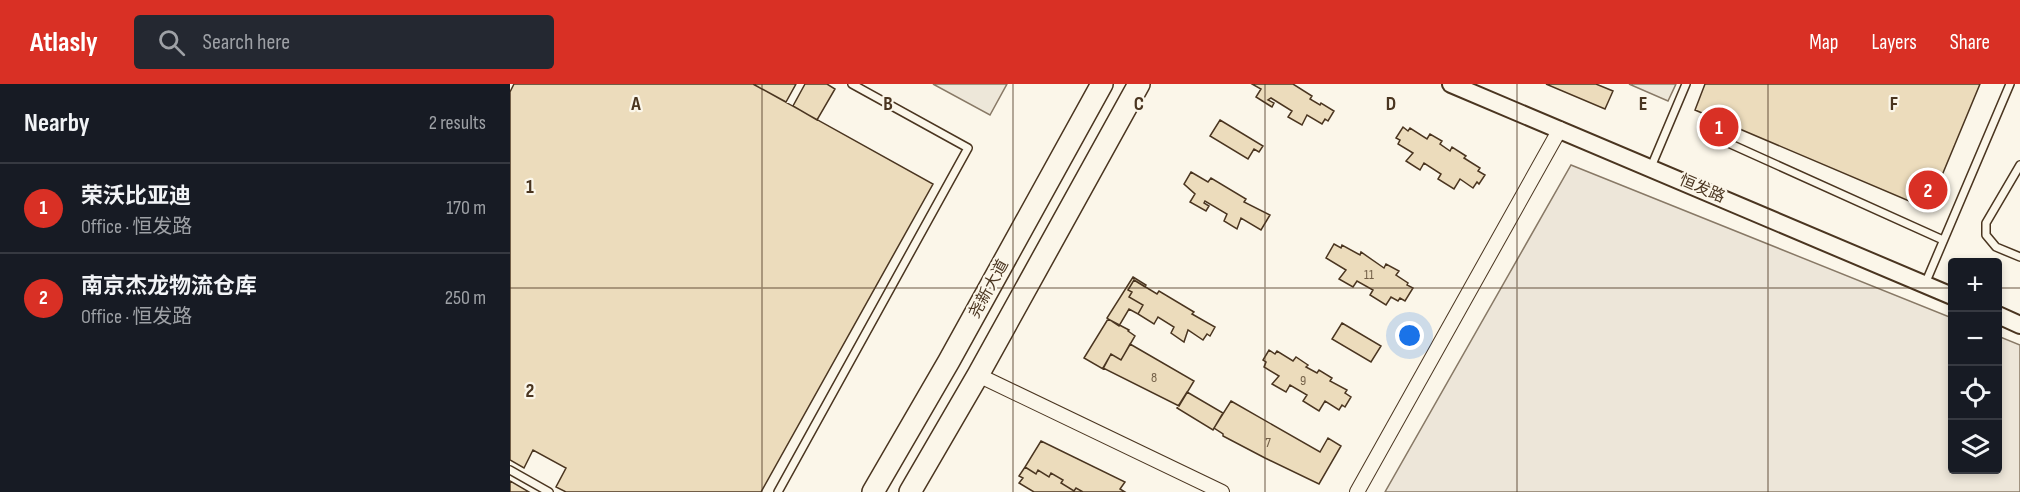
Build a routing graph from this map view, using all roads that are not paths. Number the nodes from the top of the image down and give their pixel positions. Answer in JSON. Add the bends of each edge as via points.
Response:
{"nodes":[{"id":1,"x":852,"y":84,"type":"edge"},
{"id":2,"x":1102,"y":84,"type":"edge"},
{"id":3,"x":1139,"y":84,"type":"edge"},
{"id":4,"x":1452,"y":84,"type":"edge"},
{"id":5,"x":1686,"y":84,"type":"edge"},
{"id":6,"x":2010,"y":84,"type":"edge"},
{"id":7,"x":1560,"y":129,"type":"junction"},
{"id":8,"x":1726,"y":142,"type":"dead end"},
{"id":9,"x":2020,"y":165,"type":"edge"},
{"id":10,"x":1651,"y":167,"type":"junction"},
{"id":11,"x":1943,"y":240,"type":"junction"},
{"id":12,"x":2020,"y":256,"type":"edge"},
{"id":13,"x":1925,"y":284,"type":"junction"},
{"id":14,"x":1948,"y":294,"type":"edge"},
{"id":15,"x":2002,"y":317,"type":"edge"},
{"id":16,"x":2020,"y":325,"type":"edge"},
{"id":17,"x":978,"y":375,"type":"junction"},
{"id":18,"x":510,"y":470,"type":"edge"},
{"id":19,"x":549,"y":492,"type":"edge"},
{"id":20,"x":778,"y":492,"type":"edge"},
{"id":21,"x":873,"y":492,"type":"edge"},
{"id":22,"x":910,"y":492,"type":"edge"},
{"id":23,"x":1222,"y":492,"type":"edge"},
{"id":24,"x":1357,"y":492,"type":"edge"}],
"edges":[{"from":1,"to":20,"type":"lane","via":[[968,148]]},
{"from":2,"to":21,"type":"main road","name":"尧新大道","via":[[950,361]]},
{"from":3,"to":17,"type":"main road","name":"尧新大道"},
{"from":4,"to":7,"type":"street","name":"恒发路"},
{"from":5,"to":10,"type":"lane"},
{"from":6,"to":11,"type":"lane"},
{"from":7,"to":10,"type":"street","name":"恒发路"},
{"from":7,"to":24,"type":"street"},
{"from":8,"to":11,"type":"lane"},
{"from":9,"to":12,"type":"lane","via":[[1986,223],[1986,235],[1996,247]]},
{"from":10,"to":13,"type":"street","name":"恒发路"},
{"from":11,"to":13,"type":"lane"},
{"from":13,"to":14,"type":"street","name":"恒发路"},
{"from":15,"to":16,"type":"street"},
{"from":17,"to":22,"type":"main road","name":"尧新大道"},
{"from":17,"to":23,"type":"street"},
{"from":18,"to":19,"type":"lane"}]}
